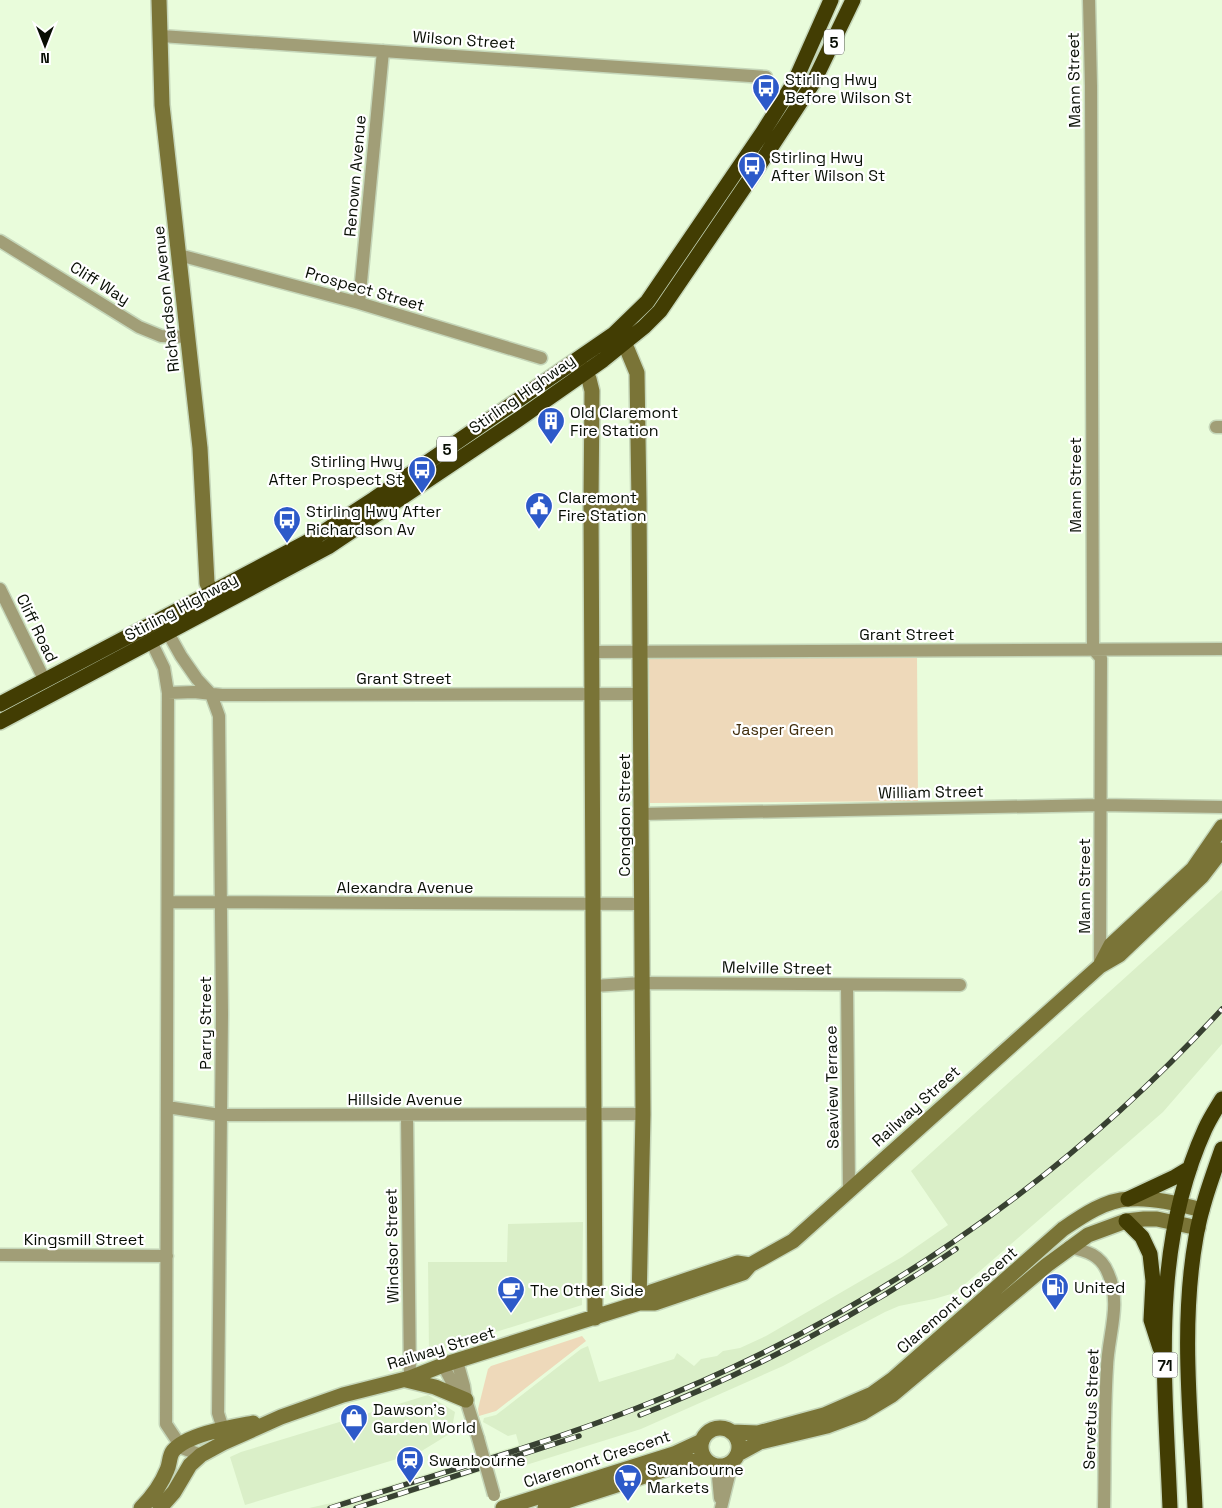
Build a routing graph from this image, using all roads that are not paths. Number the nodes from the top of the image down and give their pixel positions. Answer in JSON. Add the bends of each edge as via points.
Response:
{"nodes":[{"id":1,"x":159,"y":0,"type":"edge"},
{"id":2,"x":831,"y":0,"type":"edge"},
{"id":3,"x":853,"y":0,"type":"edge"},
{"id":4,"x":1089,"y":0,"type":"edge"},
{"id":5,"x":161,"y":36,"type":"junction"},
{"id":6,"x":383,"y":51,"type":"junction"},
{"id":7,"x":766,"y":77,"type":"dead end"},
{"id":8,"x":0,"y":240,"type":"edge"},
{"id":9,"x":179,"y":256,"type":"junction"},
{"id":10,"x":360,"y":303,"type":"junction"},
{"id":11,"x":188,"y":336,"type":"junction"},
{"id":12,"x":619,"y":339,"type":"junction"},
{"id":13,"x":541,"y":358,"type":"dead end"},
{"id":14,"x":581,"y":366,"type":"junction"},
{"id":15,"x":639,"y":502,"type":"junction"},
{"id":16,"x":591,"y":504,"type":"junction"},
{"id":17,"x":0,"y":589,"type":"edge"},
{"id":18,"x":212,"y":592,"type":"junction"},
{"id":19,"x":161,"y":619,"type":"junction"},
{"id":20,"x":144,"y":628,"type":"junction"},
{"id":21,"x":168,"y":633,"type":"junction"},
{"id":22,"x":152,"y":642,"type":"junction"},
{"id":23,"x":1093,"y":649,"type":"junction"},
{"id":24,"x":1222,"y":649,"type":"edge"},
{"id":25,"x":593,"y":652,"type":"junction"},
{"id":26,"x":640,"y":652,"type":"junction"},
{"id":27,"x":44,"y":681,"type":"junction"},
{"id":28,"x":168,"y":693,"type":"junction"},
{"id":29,"x":211,"y":694,"type":"junction"},
{"id":30,"x":593,"y":694,"type":"junction"},
{"id":31,"x":640,"y":694,"type":"junction"},
{"id":32,"x":0,"y":704,"type":"edge"},
{"id":33,"x":0,"y":722,"type":"edge"},
{"id":34,"x":1100,"y":804,"type":"junction"},
{"id":35,"x":1222,"y":806,"type":"edge"},
{"id":36,"x":641,"y":814,"type":"junction"},
{"id":37,"x":1222,"y":827,"type":"edge"},
{"id":38,"x":1222,"y":850,"type":"edge"},
{"id":39,"x":168,"y":902,"type":"junction"},
{"id":40,"x":220,"y":903,"type":"junction"},
{"id":41,"x":594,"y":904,"type":"junction"},
{"id":42,"x":642,"y":904,"type":"junction"},
{"id":43,"x":1100,"y":966,"type":"junction"},
{"id":44,"x":642,"y":983,"type":"junction"},
{"id":45,"x":960,"y":984,"type":"dead end"},
{"id":46,"x":847,"y":985,"type":"junction"},
{"id":47,"x":594,"y":986,"type":"junction"},
{"id":48,"x":1222,"y":1099,"type":"edge"},
{"id":49,"x":167,"y":1107,"type":"junction"},
{"id":50,"x":594,"y":1114,"type":"junction"},
{"id":51,"x":643,"y":1114,"type":"junction"},
{"id":52,"x":220,"y":1115,"type":"junction"},
{"id":53,"x":407,"y":1115,"type":"junction"},
{"id":54,"x":1222,"y":1149,"type":"edge"},
{"id":55,"x":1190,"y":1168,"type":"junction"},
{"id":56,"x":849,"y":1189,"type":"junction"},
{"id":57,"x":1128,"y":1199,"type":"junction"},
{"id":58,"x":1180,"y":1205,"type":"junction"},
{"id":59,"x":1202,"y":1210,"type":"junction"},
{"id":60,"x":1126,"y":1222,"type":"junction"},
{"id":61,"x":1175,"y":1223,"type":"junction"},
{"id":62,"x":1198,"y":1228,"type":"junction"},
{"id":63,"x":1069,"y":1247,"type":"junction"},
{"id":64,"x":1037,"y":1253,"type":"junction"},
{"id":65,"x":0,"y":1255,"type":"edge"},
{"id":66,"x":167,"y":1256,"type":"junction"},
{"id":67,"x":1047,"y":1265,"type":"junction"},
{"id":68,"x":639,"y":1303,"type":"junction"},
{"id":69,"x":595,"y":1318,"type":"junction"},
{"id":70,"x":450,"y":1363,"type":"junction"},
{"id":71,"x":1165,"y":1364,"type":"junction"},
{"id":72,"x":406,"y":1378,"type":"junction"},
{"id":73,"x":466,"y":1400,"type":"junction"},
{"id":74,"x":731,"y":1432,"type":"junction"},
{"id":75,"x":223,"y":1436,"type":"junction"},
{"id":76,"x":702,"y":1441,"type":"junction"},
{"id":77,"x":176,"y":1449,"type":"junction"},
{"id":78,"x":201,"y":1455,"type":"junction"},
{"id":79,"x":724,"y":1461,"type":"junction"},
{"id":80,"x":142,"y":1508,"type":"edge"},
{"id":81,"x":160,"y":1508,"type":"edge"},
{"id":82,"x":498,"y":1508,"type":"edge"},
{"id":83,"x":503,"y":1508,"type":"edge"},
{"id":84,"x":545,"y":1508,"type":"edge"},
{"id":85,"x":721,"y":1508,"type":"edge"},
{"id":86,"x":1104,"y":1508,"type":"edge"},
{"id":87,"x":1170,"y":1508,"type":"edge"},
{"id":88,"x":1195,"y":1508,"type":"edge"}],
"edges":[{"from":1,"to":5,"type":"street","name":"Richardson Avenue"},
{"from":2,"to":12,"type":"highway","name":"Stirling Highway","number":"5","via":[[795,80],[768,124]]},
{"from":3,"to":12,"type":"highway","name":"Stirling Highway","number":"5","via":[[813,83],[660,311],[644,327]]},
{"from":4,"to":23,"type":"street","name":"Mann Street"},
{"from":5,"to":6,"type":"street","name":"Wilson Street"},
{"from":5,"to":9,"type":"street","name":"Richardson Avenue","via":[[162,105]]},
{"from":6,"to":7,"type":"street","name":"Wilson Street"},
{"from":6,"to":10,"type":"street","name":"Renown Avenue"},
{"from":8,"to":11,"type":"street","name":"Cliff Way","via":[[139,327],[161,336]]},
{"from":9,"to":10,"type":"street","name":"Prospect Street"},
{"from":9,"to":11,"type":"street","name":"Richardson Avenue"},
{"from":10,"to":13,"type":"street","name":"Prospect Street"},
{"from":11,"to":18,"type":"street","name":"Richardson Avenue","via":[[200,448],[207,583]]},
{"from":12,"to":14,"type":"highway","name":"Stirling Highway","number":"5"},
{"from":12,"to":15,"type":"street","name":"Congdon Street","via":[[637,373]]},
{"from":14,"to":16,"type":"street","name":"Congdon Street","via":[[592,391]]},
{"from":14,"to":18,"type":"highway","name":"Stirling Highway","number":"5","via":[[332,527]]},
{"from":14,"to":21,"type":"highway","name":"Stirling Highway","number":"5","via":[[516,421],[335,543]]},
{"from":15,"to":16,"type":"street"},
{"from":15,"to":26,"type":"street","name":"Congdon Street"},
{"from":16,"to":25,"type":"street","name":"Congdon Street"},
{"from":17,"to":27,"type":"street","name":"Cliff Road"},
{"from":18,"to":19,"type":"highway","name":"Stirling Highway","number":"5"},
{"from":19,"to":20,"type":"highway","name":"Stirling Highway","number":"5"},
{"from":19,"to":21,"type":"street","name":"Parry Street"},
{"from":20,"to":22,"type":"street"},
{"from":20,"to":27,"type":"highway","name":"Stirling Highway","number":"5"},
{"from":21,"to":22,"type":"highway","name":"Stirling Highway","number":"5"},
{"from":21,"to":29,"type":"street","name":"Parry Street","via":[[197,679]]},
{"from":22,"to":28,"type":"street","via":[[164,668]]},
{"from":22,"to":33,"type":"highway","name":"Stirling Highway","number":"5"},
{"from":23,"to":24,"type":"street","name":"Grant Street"},
{"from":23,"to":26,"type":"street","name":"Grant Street"},
{"from":23,"to":34,"type":"street","name":"Mann Street","via":[[1100,658]]},
{"from":25,"to":26,"type":"street","name":"Grant Street"},
{"from":25,"to":30,"type":"street","name":"Congdon Street"},
{"from":26,"to":31,"type":"street","name":"Congdon Street"},
{"from":27,"to":32,"type":"highway","name":"Stirling Highway","number":"5"},
{"from":28,"to":29,"type":"street","name":"Grant Street"},
{"from":28,"to":39,"type":"street"},
{"from":29,"to":30,"type":"street","name":"Grant Street"},
{"from":29,"to":40,"type":"street","name":"Parry Street","via":[[220,716]]},
{"from":30,"to":31,"type":"street","name":"Grant Street"},
{"from":30,"to":41,"type":"street","name":"Congdon Street"},
{"from":31,"to":36,"type":"street","name":"Congdon Street"},
{"from":34,"to":35,"type":"street","name":"William Street"},
{"from":34,"to":36,"type":"street","name":"William Street"},
{"from":34,"to":43,"type":"street","name":"Mann Street"},
{"from":36,"to":42,"type":"street","name":"Congdon Street"},
{"from":37,"to":43,"type":"street","name":"Railway Street","via":[[1193,869],[1111,945]]},
{"from":38,"to":43,"type":"street","name":"Railway Street","via":[[1189,889],[1119,955]]},
{"from":39,"to":40,"type":"street","name":"Alexandra Avenue"},
{"from":39,"to":49,"type":"street"},
{"from":40,"to":41,"type":"street","name":"Alexandra Avenue"},
{"from":40,"to":52,"type":"street","name":"Parry Street"},
{"from":41,"to":42,"type":"street","name":"Alexandra Avenue"},
{"from":41,"to":47,"type":"street","name":"Congdon Street"},
{"from":42,"to":44,"type":"street","name":"Congdon Street"},
{"from":43,"to":56,"type":"street","name":"Railway Street"},
{"from":44,"to":46,"type":"street","name":"Melville Street"},
{"from":44,"to":47,"type":"street","name":"Melville Street"},
{"from":44,"to":51,"type":"street","name":"Congdon Street"},
{"from":45,"to":46,"type":"street","name":"Melville Street"},
{"from":46,"to":56,"type":"street","name":"Seaview Terrace"},
{"from":47,"to":50,"type":"street","name":"Congdon Street"},
{"from":48,"to":55,"type":"highway","number":"71","via":[[1205,1128]]},
{"from":49,"to":52,"type":"street","name":"Hillside Avenue"},
{"from":49,"to":66,"type":"street"},
{"from":50,"to":51,"type":"street","name":"Hillside Avenue"},
{"from":50,"to":53,"type":"street","name":"Hillside Avenue"},
{"from":50,"to":69,"type":"street","name":"Congdon Street"},
{"from":51,"to":68,"type":"street","name":"Congdon Street"},
{"from":52,"to":53,"type":"street","name":"Hillside Avenue"},
{"from":52,"to":75,"type":"street","name":"Parry Street","via":[[218,1413]]},
{"from":53,"to":72,"type":"street","name":"Windsor Street"},
{"from":54,"to":59,"type":"highway","number":"71"},
{"from":55,"to":57,"type":"highway"},
{"from":55,"to":58,"type":"highway","number":"71"},
{"from":56,"to":68,"type":"street","name":"Railway Street","via":[[793,1240],[750,1265],[737,1263],[651,1292]]},
{"from":57,"to":58,"type":"street","name":"Claremont Crescent"},
{"from":57,"to":64,"type":"street","name":"Claremont Crescent","via":[[1085,1214]]},
{"from":58,"to":59,"type":"street","name":"Claremont Crescent"},
{"from":58,"to":61,"type":"highway","number":"71"},
{"from":59,"to":62,"type":"highway","number":"71"},
{"from":60,"to":61,"type":"street","name":"Claremont Crescent","via":[[1144,1219]]},
{"from":60,"to":63,"type":"street","name":"Claremont Crescent","via":[[1088,1235]]},
{"from":60,"to":71,"type":"highway","via":[[1142,1237],[1150,1254],[1153,1281],[1151,1320]]},
{"from":61,"to":62,"type":"street","name":"Claremont Crescent"},
{"from":61,"to":71,"type":"highway","number":"71","via":[[1166,1277]]},
{"from":62,"to":88,"type":"highway","number":"71","via":[[1189,1289],[1187,1346]]},
{"from":63,"to":67,"type":"street","name":"Claremont Crescent"},
{"from":63,"to":86,"type":"street","name":"Servetus Street","via":[[1089,1252],[1102,1262],[1114,1294],[1115,1311],[1106,1366]]},
{"from":64,"to":67,"type":"street"},
{"from":64,"to":74,"type":"street","name":"Claremont Crescent","via":[[872,1394],[824,1415],[758,1433]]},
{"from":65,"to":66,"type":"street","name":"Kingsmill Street"},
{"from":66,"to":77,"type":"street","via":[[166,1424]]},
{"from":67,"to":79,"type":"street","name":"Claremont Crescent","via":[[892,1395],[862,1413],[836,1423],[760,1442]]},
{"from":68,"to":69,"type":"street","name":"Railway Street"},
{"from":69,"to":70,"type":"street","name":"Railway Street"},
{"from":70,"to":72,"type":"street","name":"Railway Street"},
{"from":70,"to":73,"type":"street","via":[[456,1390]]},
{"from":71,"to":87,"type":"highway","number":"71"},
{"from":72,"to":73,"type":"street"},
{"from":72,"to":75,"type":"street","name":"Railway Street"},
{"from":73,"to":82,"type":"street","bridge":true},
{"from":74,"to":76,"type":"street","via":[[714,1429]]},
{"from":74,"to":79,"type":"street","via":[[738,1442]]},
{"from":75,"to":77,"type":"street","name":"Railway Street"},
{"from":75,"to":78,"type":"street","name":"Railway Street"},
{"from":76,"to":79,"type":"street","via":[[702,1453]]},
{"from":76,"to":83,"type":"street","name":"Claremont Crescent","via":[[674,1454]]},
{"from":77,"to":78,"type":"street"},
{"from":77,"to":80,"type":"street","via":[[155,1494]]},
{"from":78,"to":81,"type":"street"},
{"from":79,"to":84,"type":"street","name":"Claremont Crescent","via":[[691,1461]]},
{"from":79,"to":85,"type":"street"}]}
